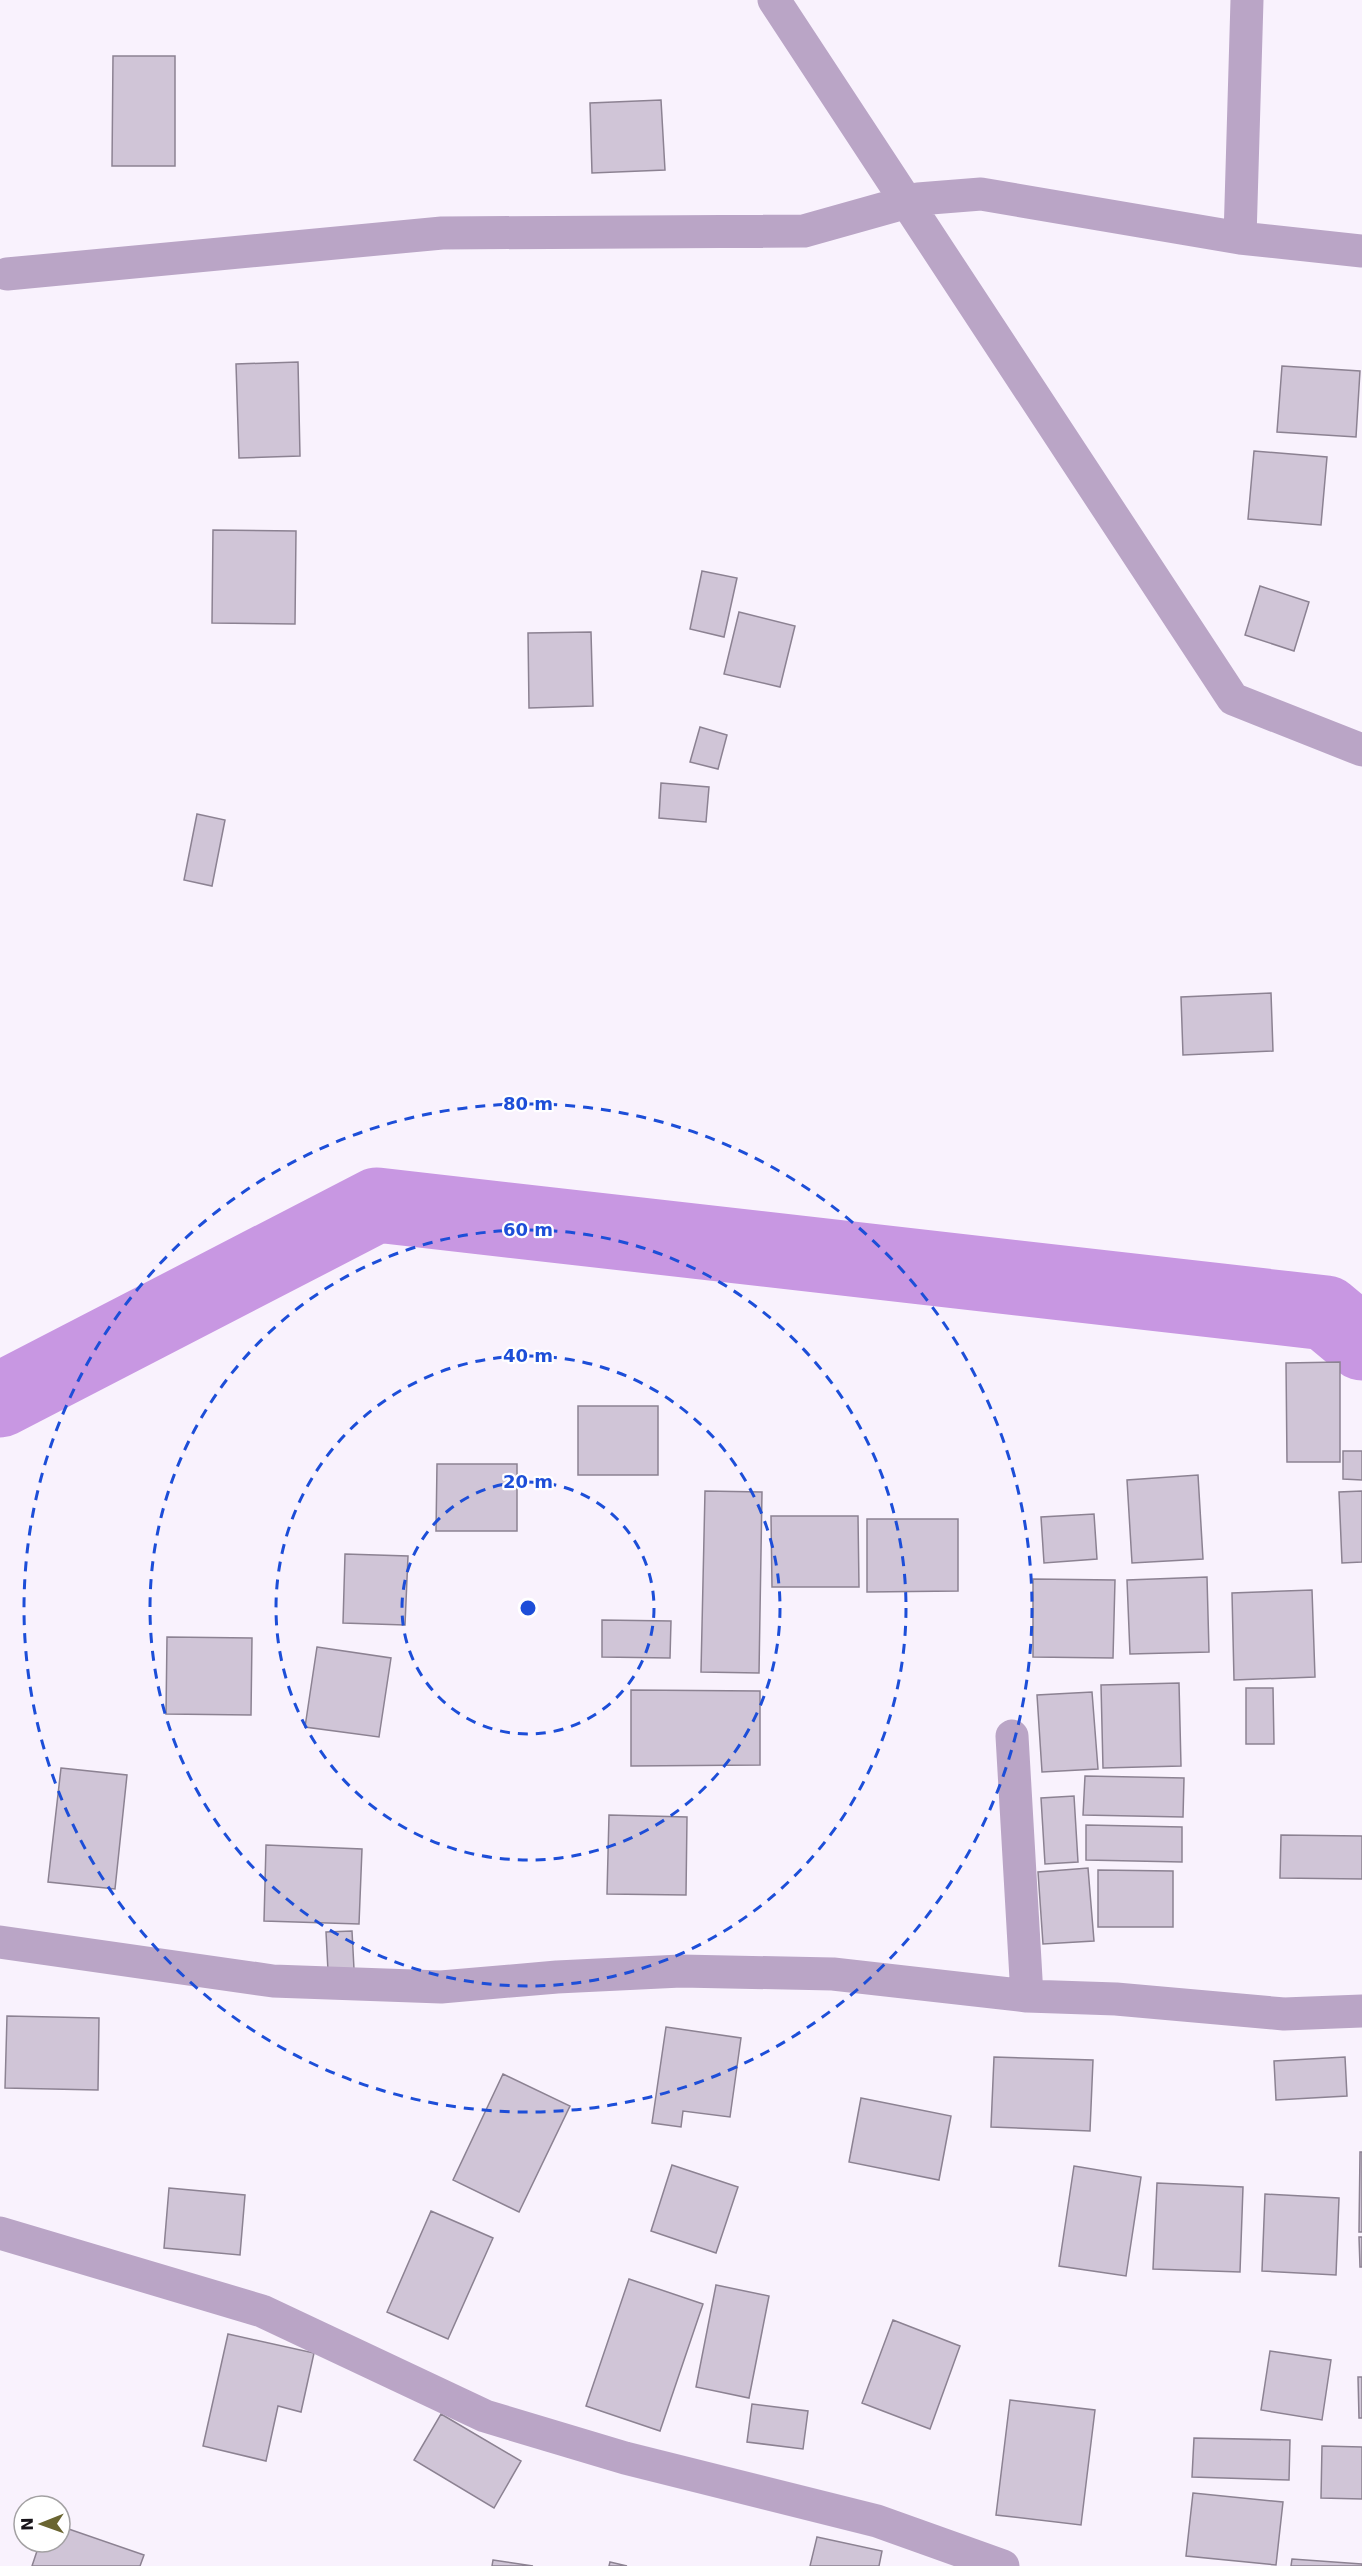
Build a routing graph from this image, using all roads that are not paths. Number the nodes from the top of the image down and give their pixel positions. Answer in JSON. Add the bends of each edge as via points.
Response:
{"nodes":[{"id":1,"x":774,"y":0,"type":"edge"},
{"id":2,"x":1247,"y":0,"type":"edge"},
{"id":3,"x":906,"y":202,"type":"junction"},
{"id":4,"x":1240,"y":238,"type":"junction"},
{"id":5,"x":1362,"y":251,"type":"edge"},
{"id":6,"x":7,"y":274,"type":"dead end"},
{"id":7,"x":1362,"y":750,"type":"edge"},
{"id":8,"x":1012,"y":1736,"type":"dead end"},
{"id":9,"x":0,"y":1942,"type":"edge"},
{"id":10,"x":1027,"y":1996,"type":"junction"},
{"id":11,"x":1362,"y":2012,"type":"edge"},
{"id":12,"x":0,"y":2233,"type":"edge"},
{"id":13,"x":1003,"y":2566,"type":"edge"}],
"edges":[{"from":1,"to":3,"type":"street"},
{"from":2,"to":4,"type":"street"},
{"from":3,"to":4,"type":"street","via":[[981,194]]},
{"from":3,"to":6,"type":"street","via":[[804,231],[442,233]]},
{"from":3,"to":7,"type":"street","via":[[1233,699]]},
{"from":4,"to":5,"type":"street"},
{"from":8,"to":10,"type":"street"},
{"from":9,"to":10,"type":"street","via":[[273,1981],[441,1987],[681,1971],[833,1974]]},
{"from":10,"to":11,"type":"street","via":[[1116,1999],[1284,2014]]},
{"from":12,"to":13,"type":"street","via":[[262,2311],[485,2416],[625,2458],[877,2521]]}]}
